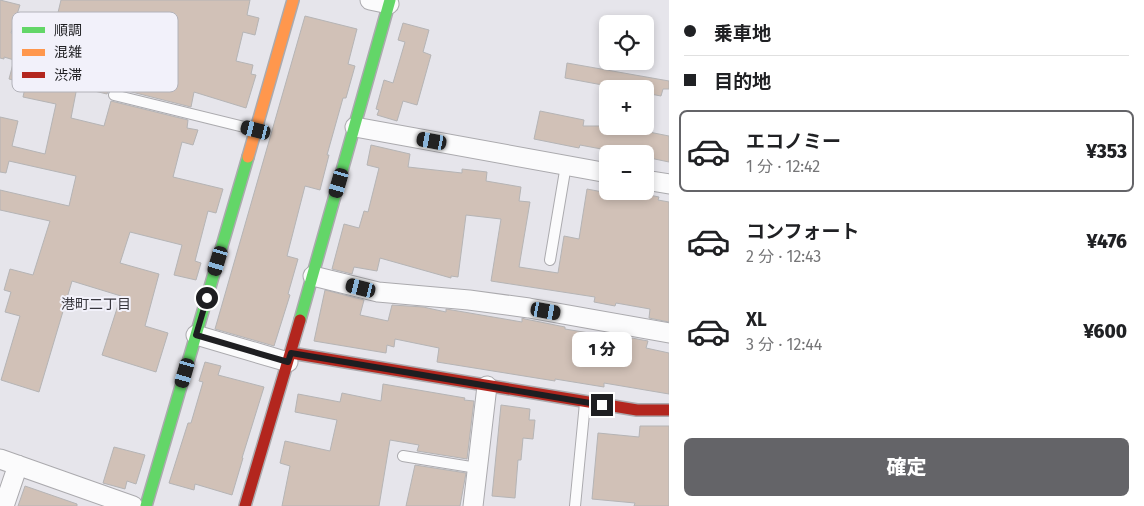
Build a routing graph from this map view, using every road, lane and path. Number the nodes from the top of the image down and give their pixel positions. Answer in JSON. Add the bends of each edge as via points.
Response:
{"nodes":[{"id":1,"x":293,"y":0,"type":"edge"},
{"id":2,"x":370,"y":0,"type":"edge"},
{"id":3,"x":390,"y":2,"type":"edge"},
{"id":4,"x":114,"y":95,"type":"dead end"},
{"id":5,"x":355,"y":127,"type":"junction"},
{"id":6,"x":256,"y":130,"type":"junction"},
{"id":7,"x":566,"y":165,"type":"junction"},
{"id":8,"x":599,"y":171,"type":"edge"},
{"id":9,"x":654,"y":182,"type":"edge"},
{"id":10,"x":669,"y":184,"type":"edge"},
{"id":11,"x":550,"y":260,"type":"dead end"},
{"id":12,"x":313,"y":276,"type":"junction"},
{"id":13,"x":669,"y":334,"type":"edge"},
{"id":14,"x":196,"y":335,"type":"junction"},
{"id":15,"x":289,"y":358,"type":"junction"},
{"id":16,"x":487,"y":386,"type":"junction"},
{"id":17,"x":585,"y":402,"type":"junction"},
{"id":18,"x":669,"y":410,"type":"edge"},
{"id":19,"x":403,"y":456,"type":"dead end"},
{"id":20,"x":0,"y":459,"type":"edge"},
{"id":21,"x":18,"y":465,"type":"junction"},
{"id":22,"x":477,"y":468,"type":"junction"},
{"id":23,"x":105,"y":502,"type":"edge"},
{"id":24,"x":4,"y":506,"type":"edge"},
{"id":25,"x":134,"y":506,"type":"edge"},
{"id":26,"x":146,"y":506,"type":"edge"},
{"id":27,"x":245,"y":506,"type":"edge"},
{"id":28,"x":473,"y":506,"type":"edge"},
{"id":29,"x":575,"y":506,"type":"edge"}],
"edges":[{"from":1,"to":6,"type":"street"},
{"from":2,"to":3,"type":"street"},
{"from":3,"to":5,"type":"street"},
{"from":4,"to":6,"type":"lane"},
{"from":5,"to":7,"type":"street"},
{"from":5,"to":12,"type":"street"},
{"from":6,"to":14,"type":"street"},
{"from":7,"to":8,"type":"street"},
{"from":7,"to":11,"type":"lane"},
{"from":9,"to":10,"type":"street"},
{"from":12,"to":13,"type":"street","via":[[378,292],[529,308]]},
{"from":12,"to":15,"type":"street"},
{"from":14,"to":15,"type":"street"},
{"from":14,"to":26,"type":"street"},
{"from":15,"to":16,"type":"street"},
{"from":15,"to":27,"type":"street"},
{"from":16,"to":17,"type":"street"},
{"from":16,"to":22,"type":"street"},
{"from":17,"to":18,"type":"street","via":[[638,410]]},
{"from":17,"to":29,"type":"lane"},
{"from":19,"to":22,"type":"lane"},
{"from":20,"to":21,"type":"street"},
{"from":21,"to":23,"type":"street"},
{"from":21,"to":24,"type":"street"},
{"from":22,"to":28,"type":"street"},
{"from":23,"to":25,"type":"street"}]}
